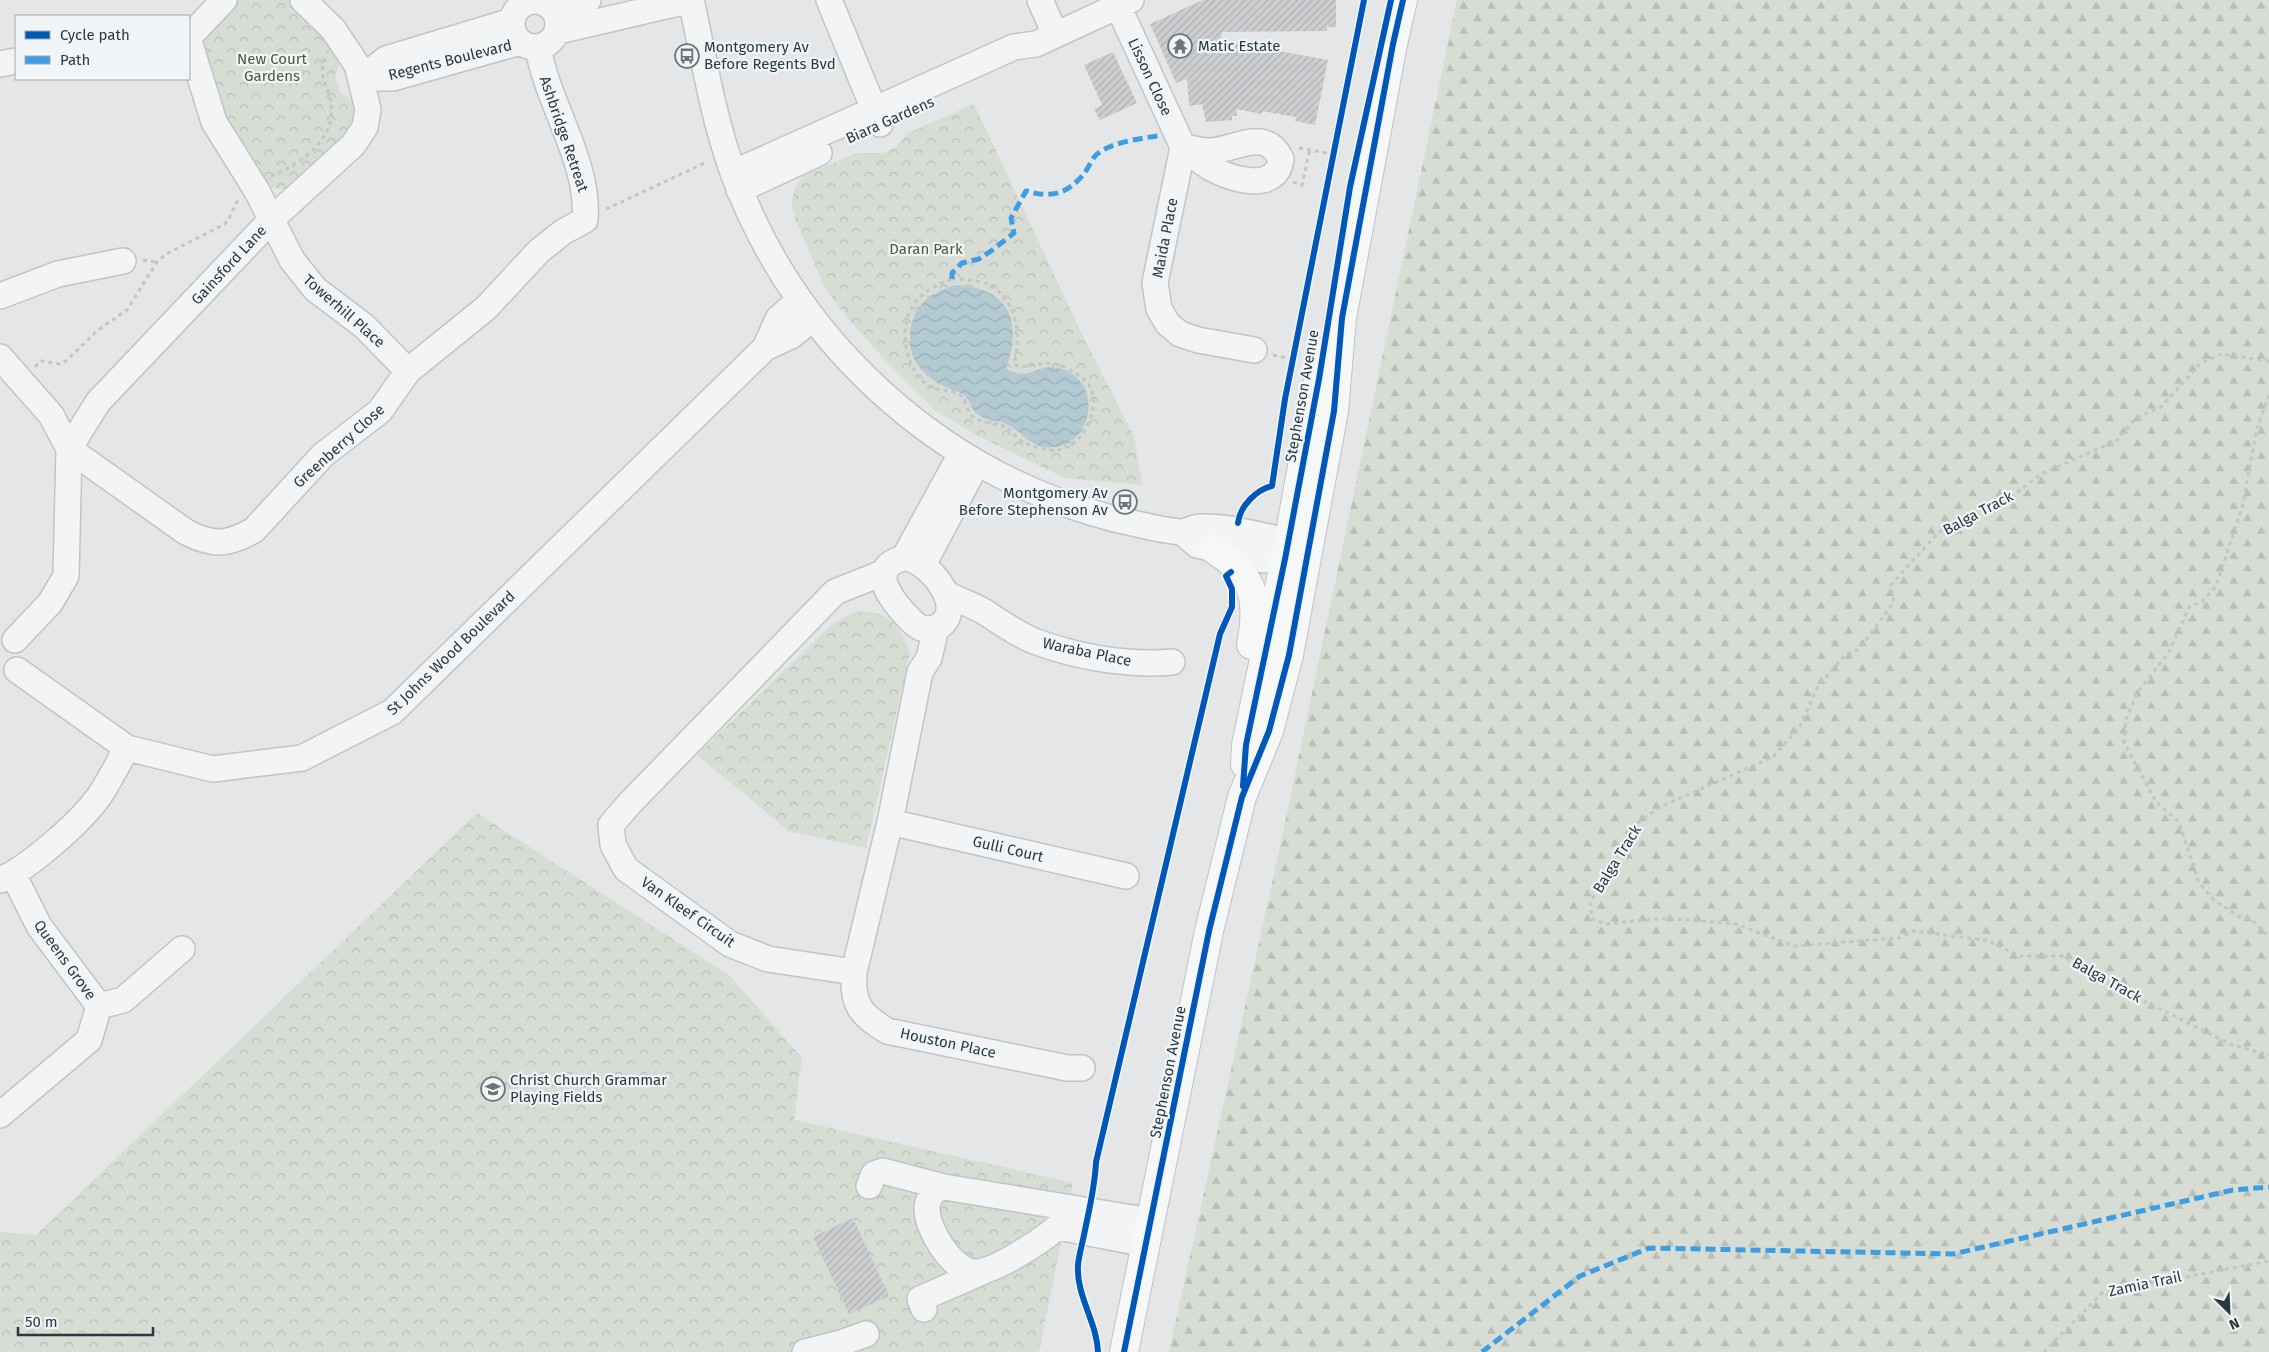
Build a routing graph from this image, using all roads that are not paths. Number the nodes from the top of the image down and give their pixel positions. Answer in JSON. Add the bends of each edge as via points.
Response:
{"nodes":[{"id":1,"x":224,"y":0,"type":"edge"},
{"id":2,"x":303,"y":0,"type":"edge"},
{"id":3,"x":588,"y":0,"type":"edge"},
{"id":4,"x":691,"y":0,"type":"edge"},
{"id":5,"x":829,"y":0,"type":"edge"},
{"id":6,"x":1040,"y":0,"type":"edge"},
{"id":7,"x":1391,"y":0,"type":"edge"},
{"id":8,"x":1404,"y":0,"type":"edge"},
{"id":9,"x":1124,"y":3,"type":"edge"},
{"id":10,"x":543,"y":10,"type":"edge"},
{"id":11,"x":190,"y":36,"type":"edge"},
{"id":12,"x":523,"y":37,"type":"junction"},
{"id":13,"x":1046,"y":39,"type":"junction"},
{"id":14,"x":190,"y":44,"type":"edge"},
{"id":15,"x":15,"y":61,"type":"edge"},
{"id":16,"x":0,"y":64,"type":"edge"},
{"id":17,"x":362,"y":78,"type":"junction"},
{"id":18,"x":877,"y":117,"type":"junction"},
{"id":19,"x":1183,"y":148,"type":"joint"},
{"id":20,"x":733,"y":172,"type":"junction"},
{"id":21,"x":272,"y":219,"type":"junction"},
{"id":22,"x":585,"y":220,"type":"joint"},
{"id":23,"x":123,"y":261,"type":"dead end"},
{"id":24,"x":0,"y":296,"type":"edge"},
{"id":25,"x":805,"y":310,"type":"junction"},
{"id":26,"x":1261,"y":352,"type":"road end"},
{"id":27,"x":0,"y":357,"type":"edge"},
{"id":28,"x":408,"y":371,"type":"junction"},
{"id":29,"x":1334,"y":411,"type":"junction"},
{"id":30,"x":69,"y":449,"type":"junction"},
{"id":31,"x":969,"y":458,"type":"junction"},
{"id":32,"x":1182,"y":532,"type":"junction"},
{"id":33,"x":1213,"y":549,"type":"junction"},
{"id":34,"x":1285,"y":559,"type":"junction"},
{"id":35,"x":900,"y":572,"type":"junction"},
{"id":36,"x":947,"y":594,"type":"junction"},
{"id":37,"x":1300,"y":597,"type":"junction"},
{"id":38,"x":932,"y":624,"type":"junction"},
{"id":39,"x":1005,"y":627,"type":"junction"},
{"id":40,"x":8,"y":637,"type":"edge"},
{"id":41,"x":1172,"y":662,"type":"dead end"},
{"id":42,"x":8,"y":675,"type":"edge"},
{"id":43,"x":1246,"y":744,"type":"junction"},
{"id":44,"x":127,"y":748,"type":"junction"},
{"id":45,"x":1242,"y":797,"type":"junction"},
{"id":46,"x":890,"y":822,"type":"junction"},
{"id":47,"x":1126,"y":876,"type":"dead end"},
{"id":48,"x":6,"y":877,"type":"edge"},
{"id":49,"x":182,"y":949,"type":"dead end"},
{"id":50,"x":854,"y":972,"type":"junction"},
{"id":51,"x":99,"y":1006,"type":"junction"},
{"id":52,"x":1082,"y":1068,"type":"dead end"},
{"id":53,"x":0,"y":1115,"type":"edge"},
{"id":54,"x":869,"y":1186,"type":"dead end"},
{"id":55,"x":944,"y":1187,"type":"junction"},
{"id":56,"x":1148,"y":1233,"type":"junction"},
{"id":57,"x":984,"y":1271,"type":"junction"},
{"id":58,"x":924,"y":1309,"type":"dead end"},
{"id":59,"x":866,"y":1334,"type":"dead end"},
{"id":60,"x":805,"y":1352,"type":"edge"},
{"id":61,"x":1124,"y":1352,"type":"edge"}],
"edges":[{"from":1,"to":11,"type":"street"},
{"from":2,"to":17,"type":"street","name":"Gainsford Lane","via":[[344,43]]},
{"from":3,"to":10,"type":"street","name":"Regents Boulevard"},
{"from":4,"to":10,"type":"street","name":"Regents Boulevard"},
{"from":4,"to":20,"type":"street"},
{"from":5,"to":18,"type":"street"},
{"from":6,"to":13,"type":"street"},
{"from":7,"to":34,"type":"main road","name":"Stephenson Avenue","via":[[1350,187]]},
{"from":8,"to":29,"type":"main road","name":"Stephenson Avenue","via":[[1342,318]]},
{"from":9,"to":13,"type":"street","name":"Biara Gardens"},
{"from":9,"to":19,"type":"street","name":"Lisson Close"},
{"from":10,"to":12,"type":"street","name":"Regents Boulevard","via":[[520,6]]},
{"from":10,"to":12,"type":"street","name":"Regents Boulevard","via":[[550,42]]},
{"from":12,"to":17,"type":"street","name":"Regents Boulevard","via":[[386,59]]},
{"from":12,"to":22,"type":"street","name":"Ashbridge Retreat","via":[[542,72],[583,179]]},
{"from":13,"to":18,"type":"street","name":"Biara Gardens","via":[[1020,60],[990,77]]},
{"from":14,"to":21,"type":"street","name":"Towerhill Place","via":[[214,122]]},
{"from":15,"to":16,"type":"street"},
{"from":17,"to":21,"type":"street","name":"Gainsford Lane","via":[[368,115],[359,137]]},
{"from":18,"to":20,"type":"street","name":"Biara Gardens"},
{"from":19,"to":26,"type":"street","name":"Maida Place","via":[[1156,283],[1159,309],[1168,324],[1180,334]]},
{"from":20,"to":25,"type":"street","via":[[760,237]]},
{"from":21,"to":28,"type":"street","name":"Towerhill Place","via":[[302,275],[380,340]]},
{"from":21,"to":30,"type":"street","name":"Gainsford Lane","via":[[98,402]]},
{"from":22,"to":28,"type":"street","name":"Greenberry Close","via":[[563,232],[539,252],[486,308]]},
{"from":23,"to":24,"type":"street","via":[[58,274]]},
{"from":25,"to":31,"type":"street","via":[[873,386],[923,428]]},
{"from":25,"to":44,"type":"street","name":"St Johns Wood Boulevard","via":[[791,336],[765,348],[392,712],[302,758],[213,769]]},
{"from":27,"to":30,"type":"street","via":[[51,415]]},
{"from":28,"to":30,"type":"street","name":"Greenberry Close","via":[[380,411],[324,455],[254,530],[229,541],[200,540],[186,532]]},
{"from":29,"to":34,"type":"street","via":[[1307,528]]},
{"from":29,"to":37,"type":"main road","name":"Stephenson Avenue"},
{"from":30,"to":40,"type":"street","via":[[66,576],[50,603]]},
{"from":31,"to":32,"type":"street","via":[[1061,502],[1112,518]]},
{"from":31,"to":35,"type":"street"},
{"from":32,"to":33,"type":"street","via":[[1197,545]]},
{"from":32,"to":34,"type":"street","via":[[1199,526],[1270,537]]},
{"from":33,"to":34,"type":"street","via":[[1264,560]]},
{"from":33,"to":43,"type":"main road","via":[[1243,572],[1254,607],[1256,621],[1239,708]]},
{"from":34,"to":37,"type":"street"},
{"from":34,"to":43,"type":"main road","name":"Stephenson Avenue"},
{"from":35,"to":36,"type":"street"},
{"from":35,"to":38,"type":"street"},
{"from":35,"to":50,"type":"street","name":"Van Kleef Circuit","via":[[835,592],[611,825],[613,845],[626,869],[730,944],[768,959]]},
{"from":36,"to":38,"type":"street","via":[[950,605]]},
{"from":36,"to":39,"type":"street","name":"Waraba Place","via":[[987,613]]},
{"from":37,"to":45,"type":"main road","name":"Stephenson Avenue","via":[[1269,731]]},
{"from":38,"to":39,"type":"street","name":"Waraba Place","via":[[958,620]]},
{"from":38,"to":46,"type":"street","via":[[930,658],[920,672]]},
{"from":39,"to":41,"type":"street","name":"Waraba Place","via":[[1034,641],[1115,660],[1144,664]]},
{"from":40,"to":42,"type":"street","name":"St Johns Wood Boulevard","via":[[21,652],[21,661]]},
{"from":42,"to":44,"type":"street","name":"St Johns Wood Boulevard"},
{"from":43,"to":45,"type":"main road","name":"Stephenson Avenue"},
{"from":44,"to":48,"type":"street","via":[[100,796],[55,842]]},
{"from":45,"to":56,"type":"main road","name":"Stephenson Avenue","via":[[1209,931]]},
{"from":46,"to":47,"type":"street","name":"Gulli Court"},
{"from":46,"to":50,"type":"street"},
{"from":48,"to":51,"type":"street","name":"Queens Grove"},
{"from":49,"to":51,"type":"street","name":"Queens Grove","via":[[123,1000]]},
{"from":50,"to":52,"type":"street","name":"Houston Place","via":[[853,990],[857,1006],[868,1019],[887,1031],[1068,1068]]},
{"from":51,"to":53,"type":"street","via":[[89,1040]]},
{"from":54,"to":55,"type":"street","via":[[874,1174],[882,1171]]},
{"from":55,"to":56,"type":"street"},
{"from":55,"to":57,"type":"street","via":[[932,1194],[927,1210],[937,1238],[957,1264],[968,1270]]},
{"from":56,"to":57,"type":"street","via":[[1058,1227],[1035,1245]]},
{"from":56,"to":61,"type":"main road","name":"Stephenson Avenue"},
{"from":57,"to":58,"type":"street","via":[[920,1299]]},
{"from":59,"to":60,"type":"street"}]}
